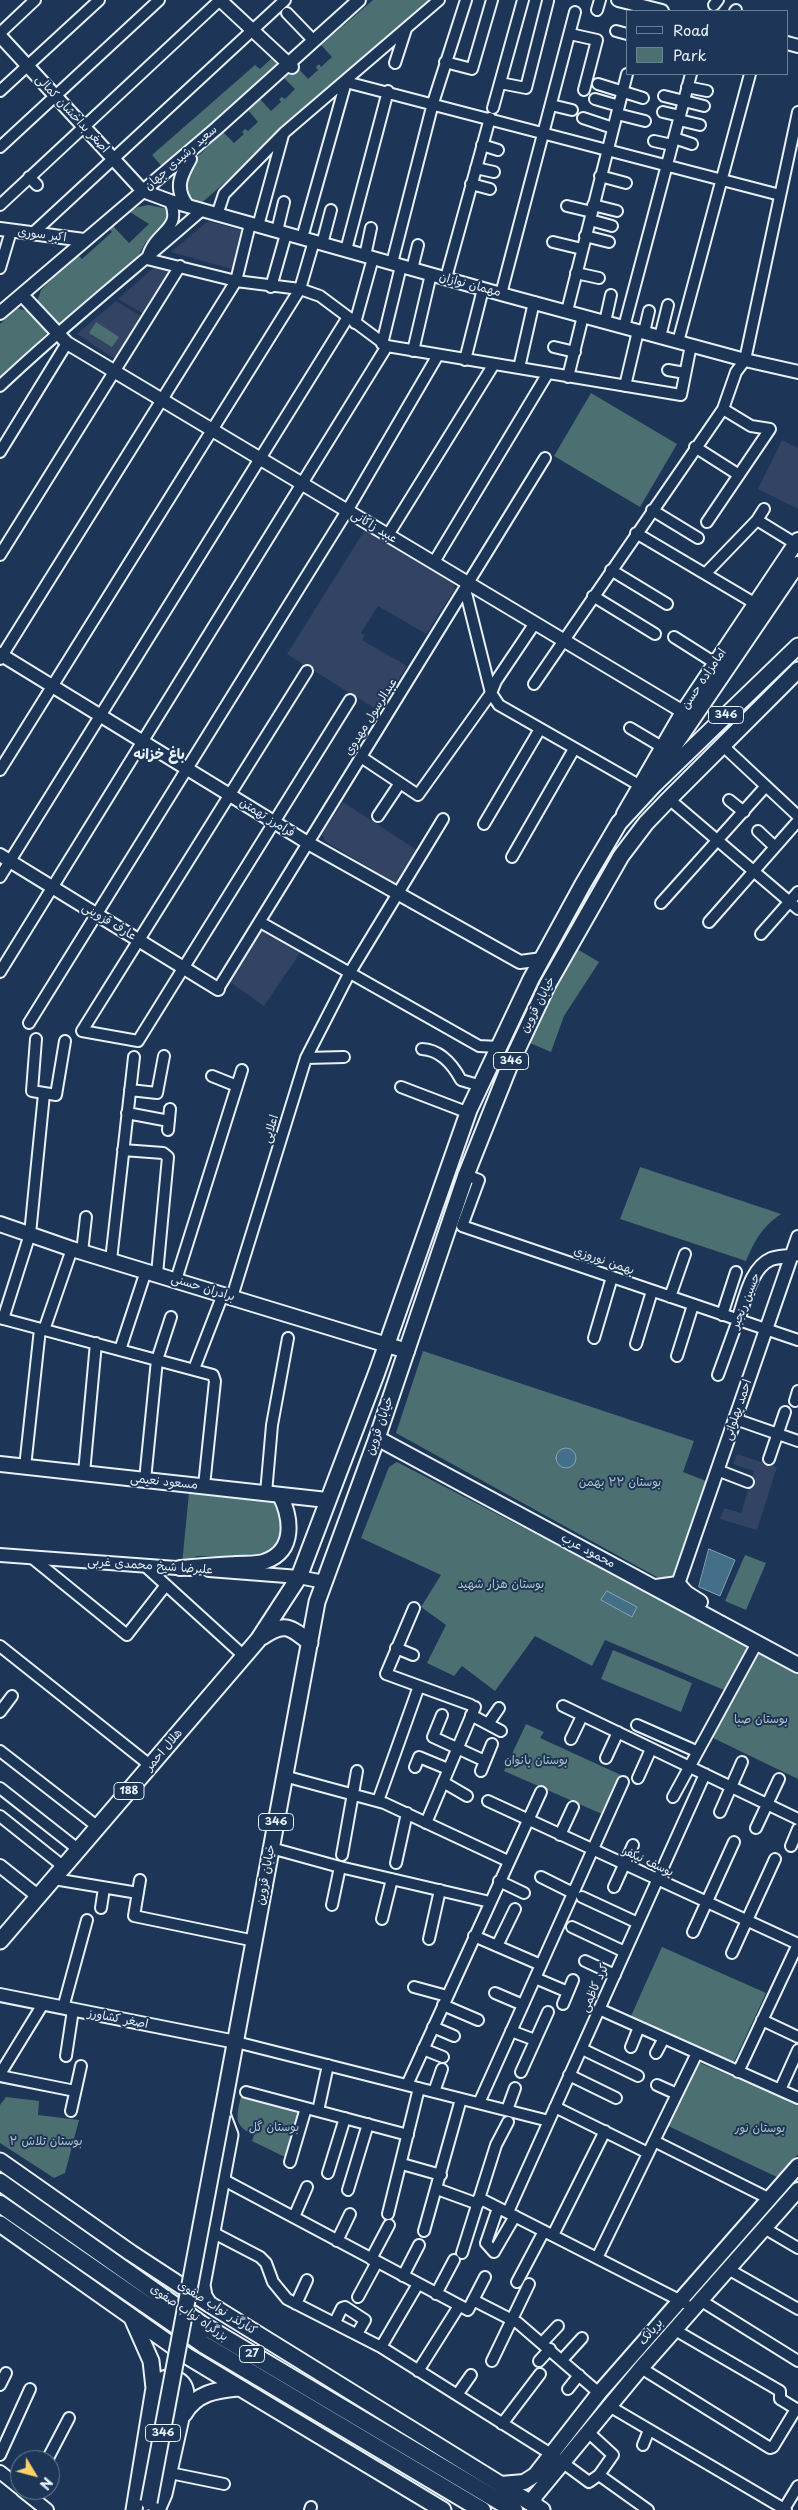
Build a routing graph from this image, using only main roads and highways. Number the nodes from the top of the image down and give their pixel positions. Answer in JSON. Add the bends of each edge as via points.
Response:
{"nodes":[{"id":1,"x":797,"y":542,"type":"edge"},
{"id":2,"x":798,"y":564,"type":"edge"},
{"id":3,"x":761,"y":607,"type":"junction"},
{"id":4,"x":798,"y":646,"type":"edge"},
{"id":5,"x":798,"y":670,"type":"edge"},
{"id":6,"x":688,"y":715,"type":"junction"},
{"id":7,"x":646,"y":785,"type":"junction"},
{"id":8,"x":669,"y":799,"type":"junction"},
{"id":9,"x":0,"y":1224,"type":"edge"},
{"id":10,"x":387,"y":1344,"type":"junction"},
{"id":11,"x":407,"y":1351,"type":"junction"},
{"id":12,"x":377,"y":1438,"type":"junction"},
{"id":13,"x":0,"y":1464,"type":"edge"},
{"id":14,"x":280,"y":1495,"type":"junction"},
{"id":15,"x":327,"y":1500,"type":"junction"},
{"id":16,"x":180,"y":1568,"type":"road end"},
{"id":17,"x":300,"y":1577,"type":"joint"},
{"id":18,"x":656,"y":1587,"type":"junction"},
{"id":19,"x":258,"y":1640,"type":"junction"},
{"id":20,"x":310,"y":1643,"type":"junction"},
{"id":21,"x":757,"y":1643,"type":"junction"},
{"id":22,"x":798,"y":1665,"type":"edge"},
{"id":23,"x":2,"y":1938,"type":"edge"},
{"id":24,"x":222,"y":2114,"type":"junction"},
{"id":25,"x":0,"y":2161,"type":"edge"},
{"id":26,"x":798,"y":2166,"type":"edge"},
{"id":27,"x":0,"y":2182,"type":"edge"},
{"id":28,"x":796,"y":2197,"type":"edge"},
{"id":29,"x":0,"y":2204,"type":"edge"},
{"id":30,"x":0,"y":2224,"type":"edge"},
{"id":31,"x":209,"y":2304,"type":"junction"},
{"id":32,"x":132,"y":2316,"type":"junction"},
{"id":33,"x":154,"y":2388,"type":"junction"},
{"id":34,"x":238,"y":2388,"type":"junction"},
{"id":35,"x":179,"y":2422,"type":"junction"},
{"id":36,"x":500,"y":2484,"type":"junction"},
{"id":37,"x":151,"y":2507,"type":"edge"},
{"id":38,"x":539,"y":2508,"type":"edge"},
{"id":39,"x":134,"y":2510,"type":"edge"},
{"id":40,"x":443,"y":2510,"type":"edge"},
{"id":41,"x":482,"y":2510,"type":"edge"},
{"id":42,"x":514,"y":2510,"type":"edge"}],
"edges":[{"from":1,"to":3,"type":"main road","name":"امامزاده حسن"},
{"from":2,"to":3,"type":"main road","name":"امامزاده حسن"},
{"from":3,"to":6,"type":"main road","name":"امامزاده حسن"},
{"from":3,"to":6,"type":"main road","name":"امامزاده حسن","via":[[716,663]]},
{"from":4,"to":7,"type":"main road","name":"خیابان قزوین","number":"346"},
{"from":5,"to":8,"type":"main road","name":"خیابان قزوین","number":"346"},
{"from":6,"to":7,"type":"main road","name":"امامزاده حسن","via":[[669,754]]},
{"from":6,"to":7,"type":"main road","name":"امامزاده حسن","via":[[662,747]]},
{"from":7,"to":8,"type":"main road"},
{"from":7,"to":10,"type":"main road","name":"خیابان قزوین","number":"346","via":[[583,884],[480,1086]]},
{"from":8,"to":11,"type":"main road","name":"خیابان قزوین","number":"346","via":[[621,856],[548,984],[509,1067],[466,1175]]},
{"from":9,"to":10,"type":"main road","name":"برادران حسنی"},
{"from":10,"to":11,"type":"main road","name":"برادران حسنی"},
{"from":10,"to":15,"type":"main road","name":"خیابان قزوین","number":"346"},
{"from":11,"to":12,"type":"main road","name":"خیابان قزوین","number":"346"},
{"from":12,"to":18,"type":"main road","name":"محمود عرب"},
{"from":12,"to":20,"type":"main road","name":"خیابان قزوین","number":"346","via":[[316,1602]]},
{"from":13,"to":14,"type":"main road","name":"مسعود نعیمی"},
{"from":14,"to":15,"type":"main road","name":"مسعود نعیمی"},
{"from":14,"to":16,"type":"main road","via":[[288,1511],[290,1527],[284,1547],[277,1555],[260,1563]]},
{"from":15,"to":17,"type":"main road","name":"خیابان قزوین","number":"346"},
{"from":17,"to":19,"type":"main road","name":"هلال احمر","number":"188"},
{"from":18,"to":21,"type":"main road","name":"محمود عرب"},
{"from":18,"to":21,"type":"main road","via":[[678,1584],[686,1593],[742,1628]]},
{"from":19,"to":20,"type":"main road","number":"188","via":[[275,1628],[284,1627],[294,1630]]},
{"from":19,"to":23,"type":"main road","name":"هلال احمر","number":"188"},
{"from":20,"to":24,"type":"main road","name":"خیابان قزوین","number":"346"},
{"from":21,"to":22,"type":"main road","name":"محمود عرب"},
{"from":24,"to":31,"type":"main road","via":[[230,2135],[202,2285]]},
{"from":24,"to":37,"type":"main road","name":"خیابان قزوین","number":"346","bridge":true},
{"from":25,"to":31,"type":"main road","name":"کنارگذر نواب صفوی"},
{"from":26,"to":36,"type":"main road","name":"بریانک","via":[[599,2393],[530,2479],[518,2484]]},
{"from":27,"to":42,"type":"highway","name":"بزرگراه نواب صفوی","number":"27","via":[[201,2324]]},
{"from":28,"to":38,"type":"main road","name":"بریانک","via":[[764,2228],[609,2406],[535,2496],[534,2502]]},
{"from":29,"to":41,"type":"highway","name":"بزرگراه نواب صفوی","number":"27","via":[[203,2344]]},
{"from":30,"to":32,"type":"main road"},
{"from":31,"to":36,"type":"main road","name":"کنارگذر نواب صفوی"},
{"from":32,"to":33,"type":"main road","via":[[151,2360]]},
{"from":32,"to":34,"type":"main road"},
{"from":33,"to":35,"type":"main road","via":[[170,2378],[183,2384],[186,2396]]},
{"from":33,"to":39,"type":"main road"},
{"from":34,"to":35,"type":"main road","via":[[202,2395],[186,2409]]},
{"from":34,"to":40,"type":"main road"},
{"from":35,"to":37,"type":"main road","via":[[164,2494]]},
{"from":36,"to":38,"type":"main road","name":"کنارگذر نواب صفوی"}]}
